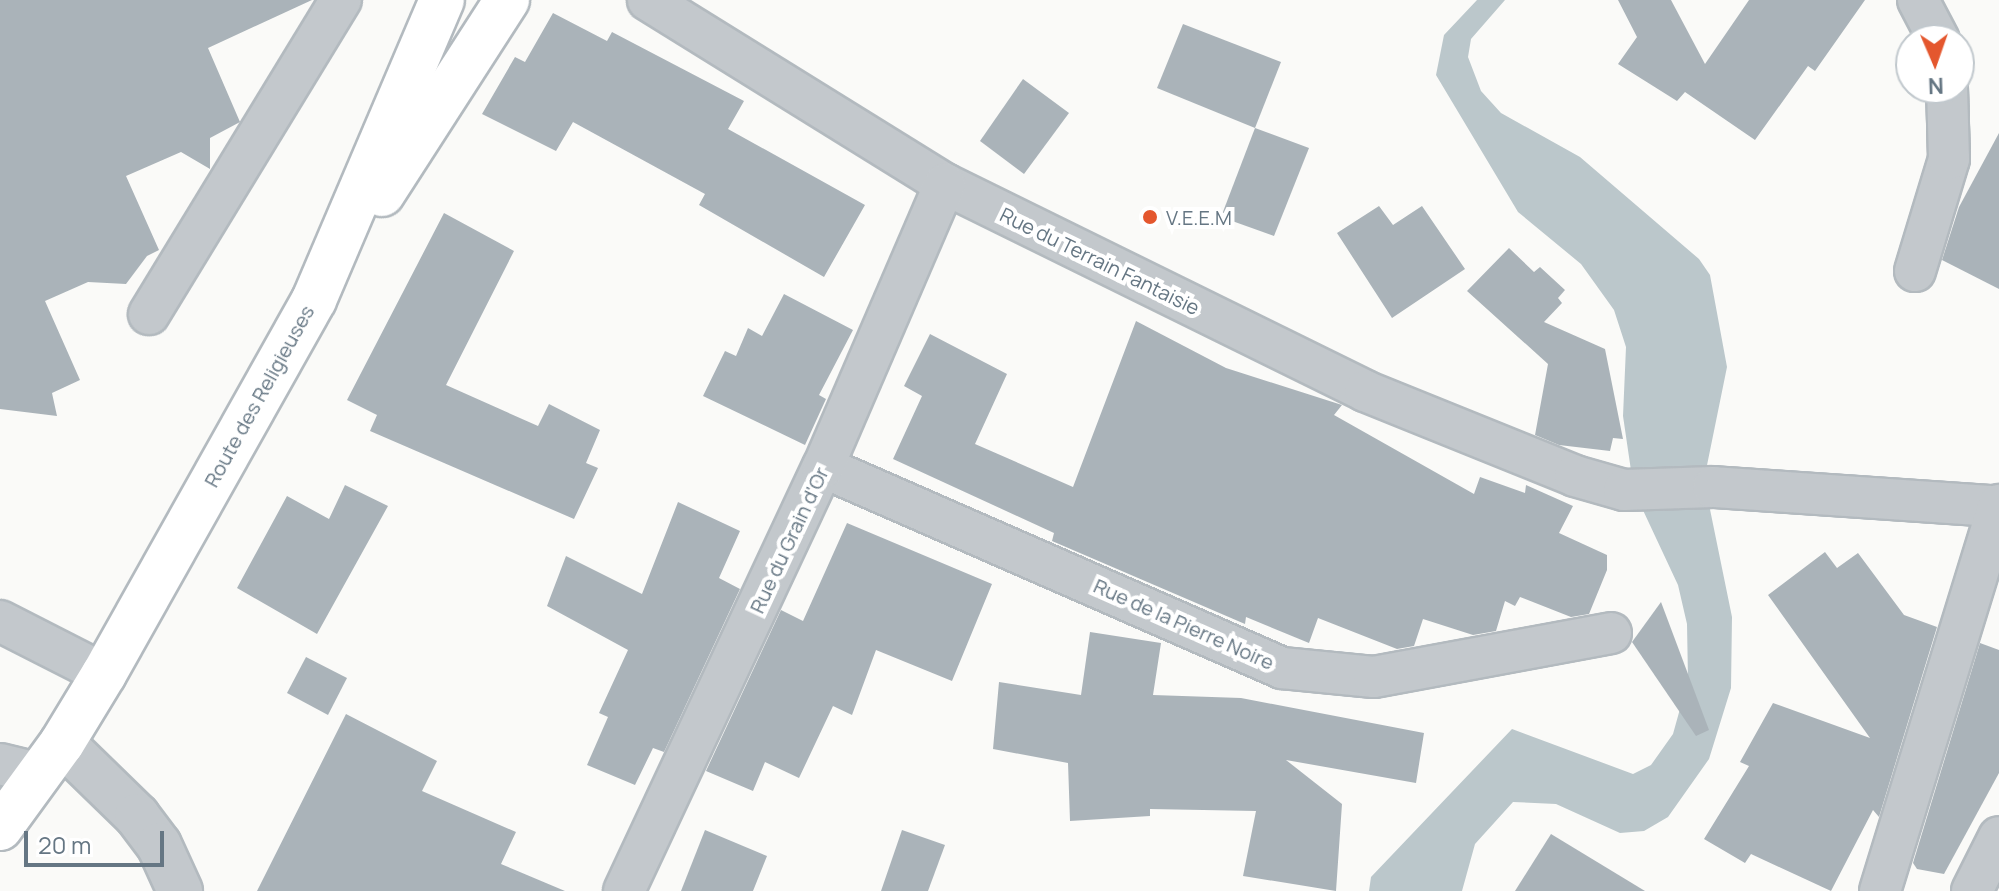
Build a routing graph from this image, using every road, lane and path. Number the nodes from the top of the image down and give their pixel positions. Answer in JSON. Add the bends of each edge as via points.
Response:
{"nodes":[{"id":1,"x":341,"y":0,"type":"edge"},
{"id":2,"x":442,"y":0,"type":"edge"},
{"id":3,"x":507,"y":0,"type":"edge"},
{"id":4,"x":648,"y":0,"type":"edge"},
{"id":5,"x":1918,"y":0,"type":"edge"},
{"id":6,"x":1931,"y":24,"type":"edge"},
{"id":7,"x":1947,"y":104,"type":"edge"},
{"id":8,"x":945,"y":184,"type":"junction"},
{"id":9,"x":1915,"y":271,"type":"dead end"},
{"id":10,"x":314,"y":300,"type":"junction"},
{"id":11,"x":149,"y":314,"type":"dead end"},
{"id":12,"x":823,"y":467,"type":"junction"},
{"id":13,"x":1997,"y":505,"type":"edge"},
{"id":14,"x":0,"y":621,"type":"edge"},
{"id":15,"x":1611,"y":633,"type":"dead end"},
{"id":16,"x":104,"y":674,"type":"junction"},
{"id":17,"x":34,"y":760,"type":"edge"},
{"id":18,"x":0,"y":828,"type":"edge"},
{"id":19,"x":1999,"y":837,"type":"edge"},
{"id":20,"x":180,"y":891,"type":"edge"},
{"id":21,"x":624,"y":891,"type":"edge"},
{"id":22,"x":1880,"y":891,"type":"edge"},
{"id":23,"x":1972,"y":891,"type":"edge"}],
"edges":[{"from":1,"to":11,"type":"street"},
{"from":2,"to":10,"type":"main road","name":"Route des Religieuses"},
{"from":3,"to":10,"type":"main road"},
{"from":4,"to":8,"type":"street","name":"Rue du Terrain Fantaisie"},
{"from":5,"to":6,"type":"street"},
{"from":7,"to":9,"type":"street","via":[[1949,159]]},
{"from":8,"to":12,"type":"street","name":"Rue du Grain d'Or"},
{"from":8,"to":13,"type":"street","name":"Rue du Terrain Fantaisie","via":[[1365,391],[1575,476],[1624,490],[1713,487]]},
{"from":10,"to":16,"type":"main road","name":"Route des Religieuses"},
{"from":12,"to":15,"type":"street","name":"Rue de la Pierre Noire","via":[[1282,668],[1374,677]]},
{"from":12,"to":21,"type":"street","name":"Rue du Grain d'Or"},
{"from":13,"to":22,"type":"street"},
{"from":14,"to":16,"type":"street"},
{"from":16,"to":17,"type":"main road","name":"Route des Religieuses"},
{"from":17,"to":18,"type":"main road","name":"Route des Religieuses"},
{"from":17,"to":20,"type":"street","via":[[137,816],[159,845]]},
{"from":19,"to":23,"type":"street"}]}
